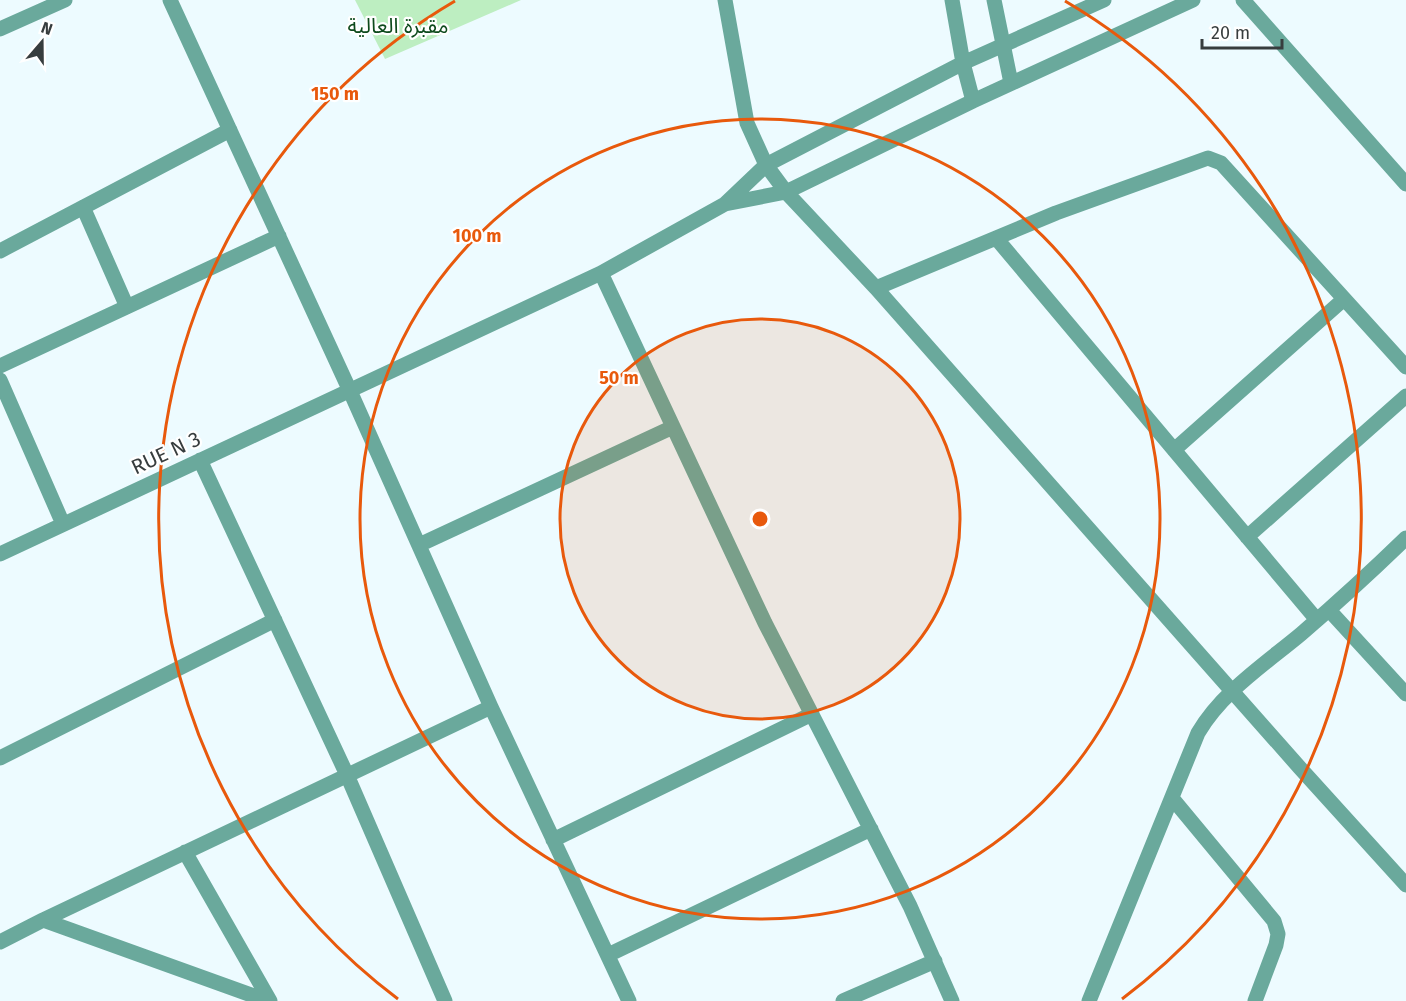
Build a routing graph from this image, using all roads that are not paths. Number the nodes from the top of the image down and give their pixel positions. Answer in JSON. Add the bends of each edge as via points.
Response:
{"nodes":[{"id":1,"x":65,"y":0,"type":"edge"},
{"id":2,"x":170,"y":0,"type":"edge"},
{"id":3,"x":725,"y":0,"type":"edge"},
{"id":4,"x":952,"y":0,"type":"edge"},
{"id":5,"x":994,"y":0,"type":"edge"},
{"id":6,"x":1104,"y":0,"type":"edge"},
{"id":7,"x":1193,"y":0,"type":"edge"},
{"id":8,"x":1243,"y":0,"type":"edge"},
{"id":9,"x":0,"y":29,"type":"edge"},
{"id":10,"x":1003,"y":46,"type":"junction"},
{"id":11,"x":963,"y":63,"type":"junction"},
{"id":12,"x":1011,"y":83,"type":"junction"},
{"id":13,"x":973,"y":101,"type":"junction"},
{"id":14,"x":230,"y":130,"type":"junction"},
{"id":15,"x":766,"y":165,"type":"junction"},
{"id":16,"x":1406,"y":184,"type":"edge"},
{"id":17,"x":786,"y":192,"type":"junction"},
{"id":18,"x":725,"y":204,"type":"junction"},
{"id":19,"x":83,"y":207,"type":"junction"},
{"id":20,"x":279,"y":236,"type":"junction"},
{"id":21,"x":996,"y":238,"type":"junction"},
{"id":22,"x":0,"y":251,"type":"edge"},
{"id":23,"x":601,"y":273,"type":"junction"},
{"id":24,"x":876,"y":288,"type":"junction"},
{"id":25,"x":1344,"y":299,"type":"junction"},
{"id":26,"x":127,"y":307,"type":"junction"},
{"id":27,"x":0,"y":366,"type":"edge"},
{"id":28,"x":1406,"y":367,"type":"edge"},
{"id":29,"x":0,"y":380,"type":"edge"},
{"id":30,"x":350,"y":391,"type":"junction"},
{"id":31,"x":1406,"y":396,"type":"edge"},
{"id":32,"x":673,"y":427,"type":"junction"},
{"id":33,"x":1174,"y":450,"type":"junction"},
{"id":34,"x":200,"y":460,"type":"junction"},
{"id":35,"x":63,"y":524,"type":"junction"},
{"id":36,"x":1248,"y":537,"type":"junction"},
{"id":37,"x":1406,"y":538,"type":"edge"},
{"id":38,"x":419,"y":545,"type":"junction"},
{"id":39,"x":0,"y":554,"type":"edge"},
{"id":40,"x":1323,"y":615,"type":"junction"},
{"id":41,"x":275,"y":620,"type":"junction"},
{"id":42,"x":1233,"y":691,"type":"junction"},
{"id":43,"x":1406,"y":693,"type":"edge"},
{"id":44,"x":491,"y":707,"type":"junction"},
{"id":45,"x":812,"y":714,"type":"junction"},
{"id":46,"x":0,"y":758,"type":"edge"},
{"id":47,"x":347,"y":776,"type":"junction"},
{"id":48,"x":1172,"y":798,"type":"junction"},
{"id":49,"x":871,"y":828,"type":"junction"},
{"id":50,"x":553,"y":840,"type":"junction"},
{"id":51,"x":185,"y":852,"type":"junction"},
{"id":52,"x":1406,"y":885,"type":"edge"},
{"id":53,"x":43,"y":920,"type":"junction"},
{"id":54,"x":0,"y":942,"type":"edge"},
{"id":55,"x":608,"y":955,"type":"junction"},
{"id":56,"x":935,"y":961,"type":"junction"},
{"id":57,"x":269,"y":1001,"type":"edge"},
{"id":58,"x":445,"y":1001,"type":"edge"},
{"id":59,"x":629,"y":1001,"type":"edge"},
{"id":60,"x":843,"y":1001,"type":"edge"},
{"id":61,"x":952,"y":1001,"type":"edge"},
{"id":62,"x":1089,"y":1001,"type":"edge"},
{"id":63,"x":1255,"y":1001,"type":"edge"}],
"edges":[{"from":1,"to":9,"type":"street"},
{"from":2,"to":14,"type":"street"},
{"from":3,"to":15,"type":"street","via":[[747,123]]},
{"from":4,"to":11,"type":"street"},
{"from":5,"to":10,"type":"street"},
{"from":6,"to":10,"type":"street"},
{"from":7,"to":12,"type":"street"},
{"from":8,"to":16,"type":"street"},
{"from":10,"to":11,"type":"street"},
{"from":10,"to":12,"type":"street"},
{"from":11,"to":13,"type":"street"},
{"from":11,"to":15,"type":"street"},
{"from":12,"to":13,"type":"street"},
{"from":13,"to":17,"type":"street"},
{"from":14,"to":19,"type":"street"},
{"from":14,"to":20,"type":"street"},
{"from":15,"to":17,"type":"street"},
{"from":15,"to":18,"type":"street"},
{"from":17,"to":18,"type":"street"},
{"from":17,"to":24,"type":"street"},
{"from":18,"to":23,"type":"street","name":"RUE N 3"},
{"from":19,"to":22,"type":"street"},
{"from":19,"to":26,"type":"street"},
{"from":20,"to":26,"type":"street"},
{"from":20,"to":30,"type":"street"},
{"from":21,"to":24,"type":"street"},
{"from":21,"to":25,"type":"street","via":[[1208,158],[1221,163]]},
{"from":21,"to":33,"type":"street"},
{"from":23,"to":30,"type":"street","name":"RUE N 3"},
{"from":23,"to":32,"type":"street"},
{"from":24,"to":42,"type":"street"},
{"from":25,"to":28,"type":"street"},
{"from":25,"to":33,"type":"street"},
{"from":26,"to":27,"type":"street"},
{"from":29,"to":35,"type":"street"},
{"from":30,"to":34,"type":"street","name":"RUE N 3"},
{"from":30,"to":38,"type":"street"},
{"from":31,"to":36,"type":"street"},
{"from":32,"to":38,"type":"street"},
{"from":32,"to":45,"type":"street"},
{"from":33,"to":36,"type":"street"},
{"from":34,"to":35,"type":"street","name":"RUE N 3"},
{"from":34,"to":41,"type":"street"},
{"from":35,"to":39,"type":"street","name":"RUE N 3"},
{"from":36,"to":40,"type":"street"},
{"from":37,"to":40,"type":"street"},
{"from":38,"to":44,"type":"street"},
{"from":40,"to":42,"type":"street"},
{"from":40,"to":43,"type":"street"},
{"from":41,"to":46,"type":"street"},
{"from":41,"to":47,"type":"street"},
{"from":42,"to":48,"type":"street","via":[[1198,733]]},
{"from":42,"to":52,"type":"street"},
{"from":44,"to":47,"type":"street"},
{"from":44,"to":50,"type":"street"},
{"from":45,"to":49,"type":"street"},
{"from":45,"to":50,"type":"street"},
{"from":47,"to":51,"type":"street"},
{"from":47,"to":58,"type":"street"},
{"from":48,"to":62,"type":"street"},
{"from":48,"to":63,"type":"street","via":[[1274,921],[1276,945]]},
{"from":49,"to":55,"type":"street"},
{"from":49,"to":56,"type":"street"},
{"from":50,"to":55,"type":"street"},
{"from":51,"to":53,"type":"street"},
{"from":51,"to":57,"type":"street"},
{"from":53,"to":54,"type":"street"},
{"from":53,"to":57,"type":"street"},
{"from":55,"to":59,"type":"street"},
{"from":56,"to":60,"type":"street"},
{"from":56,"to":61,"type":"street"}]}
